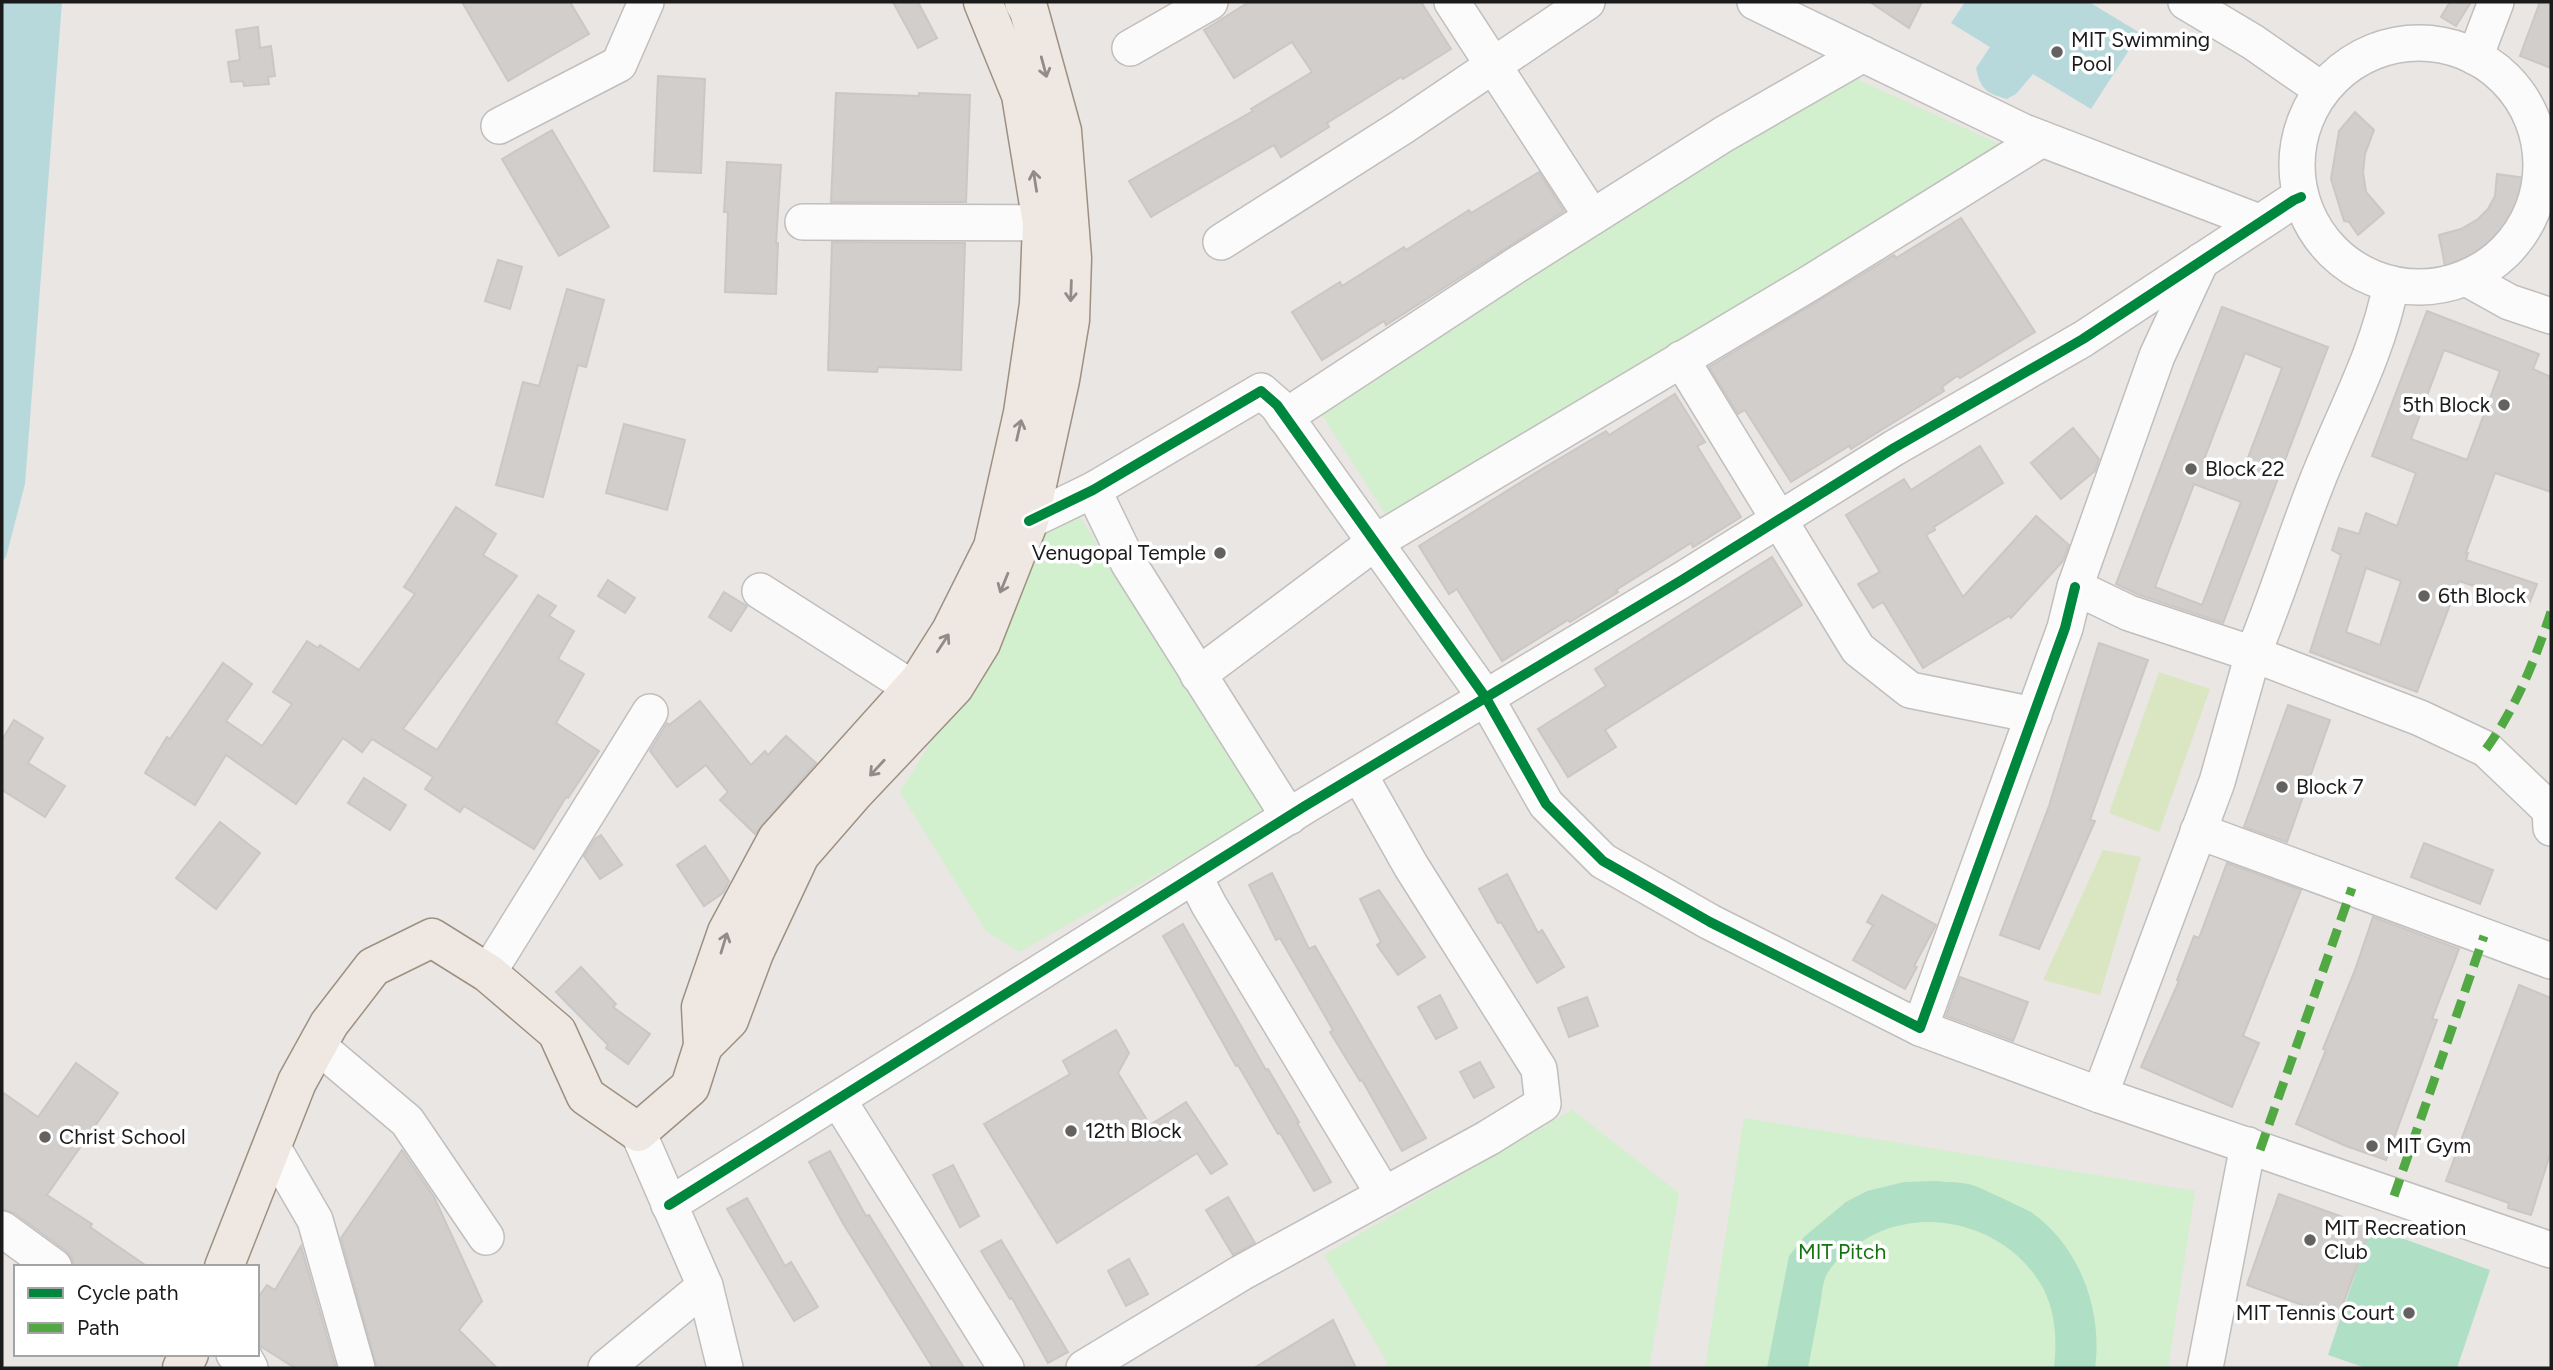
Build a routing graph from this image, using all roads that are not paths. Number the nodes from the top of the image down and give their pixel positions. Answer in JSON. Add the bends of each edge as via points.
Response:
{"nodes":[{"id":1,"x":646,"y":2,"type":"edge"},
{"id":2,"x":983,"y":2,"type":"edge"},
{"id":3,"x":1024,"y":2,"type":"edge"},
{"id":4,"x":1210,"y":2,"type":"edge"},
{"id":5,"x":1452,"y":2,"type":"edge"},
{"id":6,"x":1587,"y":2,"type":"edge"},
{"id":7,"x":1755,"y":2,"type":"edge"},
{"id":8,"x":2186,"y":2,"type":"edge"},
{"id":9,"x":2496,"y":2,"type":"edge"},
{"id":10,"x":1130,"y":48,"type":"dead end"},
{"id":11,"x":1863,"y":54,"type":"junction"},
{"id":12,"x":2475,"y":57,"type":"junction"},
{"id":13,"x":1494,"y":65,"type":"junction"},
{"id":14,"x":2322,"y":90,"type":"junction"},
{"id":15,"x":499,"y":126,"type":"dead end"},
{"id":16,"x":2042,"y":139,"type":"junction"},
{"id":17,"x":2301,"y":197,"type":"junction"},
{"id":18,"x":1592,"y":217,"type":"junction"},
{"id":19,"x":803,"y":222,"type":"dead end"},
{"id":20,"x":2259,"y":222,"type":"junction"},
{"id":21,"x":1056,"y":223,"type":"junction"},
{"id":22,"x":1221,"y":242,"type":"dead end"},
{"id":23,"x":2201,"y":261,"type":"junction"},
{"id":24,"x":2466,"y":278,"type":"junction"},
{"id":25,"x":2391,"y":284,"type":"junction"},
{"id":26,"x":2551,"y":316,"type":"edge"},
{"id":27,"x":1681,"y":359,"type":"junction"},
{"id":28,"x":1285,"y":417,"type":"junction"},
{"id":29,"x":1093,"y":490,"type":"junction"},
{"id":30,"x":1779,"y":520,"type":"junction"},
{"id":31,"x":1028,"y":521,"type":"junction"},
{"id":32,"x":1374,"y":543,"type":"junction"},
{"id":33,"x":2075,"y":587,"type":"junction"},
{"id":34,"x":760,"y":591,"type":"dead end"},
{"id":35,"x":2253,"y":654,"type":"junction"},
{"id":36,"x":1198,"y":675,"type":"junction"},
{"id":37,"x":912,"y":688,"type":"junction"},
{"id":38,"x":1486,"y":698,"type":"junction"},
{"id":39,"x":650,"y":712,"type":"dead end"},
{"id":40,"x":2034,"y":715,"type":"junction"},
{"id":41,"x":1359,"y":774,"type":"junction"},
{"id":42,"x":1289,"y":817,"type":"junction"},
{"id":43,"x":2551,"y":828,"type":"edge"},
{"id":44,"x":2198,"y":831,"type":"junction"},
{"id":45,"x":1194,"y":876,"type":"junction"},
{"id":46,"x":2551,"y":961,"type":"edge"},
{"id":47,"x":488,"y":973,"type":"junction"},
{"id":48,"x":1920,"y":1028,"type":"junction"},
{"id":49,"x":317,"y":1045,"type":"junction"},
{"id":50,"x":703,"y":1046,"type":"junction"},
{"id":51,"x":2100,"y":1095,"type":"junction"},
{"id":52,"x":839,"y":1101,"type":"junction"},
{"id":53,"x":638,"y":1132,"type":"junction"},
{"id":54,"x":272,"y":1146,"type":"junction"},
{"id":55,"x":2248,"y":1146,"type":"junction"},
{"id":56,"x":1384,"y":1195,"type":"junction"},
{"id":57,"x":678,"y":1200,"type":"junction"},
{"id":58,"x":2,"y":1229,"type":"edge"},
{"id":59,"x":485,"y":1237,"type":"dead end"},
{"id":60,"x":2551,"y":1250,"type":"edge"},
{"id":61,"x":51,"y":1265,"type":"edge"},
{"id":62,"x":226,"y":1265,"type":"edge"},
{"id":63,"x":705,"y":1286,"type":"junction"},
{"id":64,"x":357,"y":1368,"type":"edge"},
{"id":65,"x":606,"y":1368,"type":"edge"},
{"id":66,"x":725,"y":1368,"type":"edge"},
{"id":67,"x":745,"y":1368,"type":"edge"},
{"id":68,"x":1006,"y":1368,"type":"edge"},
{"id":69,"x":1084,"y":1368,"type":"edge"},
{"id":70,"x":2205,"y":1368,"type":"edge"}],
"edges":[{"from":1,"to":15,"type":"street","via":[[619,64]]},
{"from":21,"to":2,"type":"main road","one_way":true,"via":[[1021,95]]},
{"from":3,"to":21,"type":"main road","one_way":true,"via":[[1062,131]]},
{"from":4,"to":10,"type":"street"},
{"from":5,"to":13,"type":"street"},
{"from":6,"to":13,"type":"street"},
{"from":7,"to":11,"type":"street"},
{"from":8,"to":14,"type":"street"},
{"from":9,"to":12,"type":"street"},
{"from":11,"to":16,"type":"street"},
{"from":11,"to":18,"type":"street"},
{"from":12,"to":14,"type":"street","via":[[2433,44],[2391,46],[2347,65]]},
{"from":12,"to":24,"type":"street","via":[[2502,75],[2524,102],[2539,141],[2541,169],[2535,203],[2520,234],[2496,260]]},
{"from":13,"to":18,"type":"street"},
{"from":13,"to":22,"type":"street"},
{"from":14,"to":17,"type":"street","via":[[2299,140]]},
{"from":16,"to":20,"type":"street"},
{"from":16,"to":27,"type":"street"},
{"from":17,"to":20,"type":"street"},
{"from":17,"to":25,"type":"street","via":[[2314,227],[2331,249],[2358,271]]},
{"from":18,"to":28,"type":"street"},
{"from":19,"to":21,"type":"street"},
{"from":20,"to":23,"type":"street"},
{"from":21,"to":31,"type":"main road","one_way":true,"via":[[1072,258],[1070,320]]},
{"from":37,"to":21,"type":"main road","one_way":true,"via":[[951,632],[993,547]]},
{"from":23,"to":30,"type":"street","via":[[2083,339]]},
{"from":23,"to":33,"type":"street","via":[[2157,356]]},
{"from":24,"to":25,"type":"street","via":[[2426,287]]},
{"from":24,"to":26,"type":"street","via":[[2509,302]]},
{"from":25,"to":35,"type":"street","via":[[2385,316]]},
{"from":27,"to":30,"type":"street"},
{"from":27,"to":32,"type":"street"},
{"from":28,"to":29,"type":"street","via":[[1261,391]]},
{"from":28,"to":32,"type":"street"},
{"from":29,"to":31,"type":"street"},
{"from":29,"to":36,"type":"street","via":[[1129,564]]},
{"from":30,"to":38,"type":"street"},
{"from":30,"to":40,"type":"street","via":[[1858,649],[1910,690]]},
{"from":31,"to":50,"type":"main road","one_way":true,"via":[[981,643],[954,687],[800,855],[754,953],[729,1020]]},
{"from":32,"to":36,"type":"street"},
{"from":32,"to":38,"type":"street"},
{"from":33,"to":35,"type":"street","via":[[2129,613]]},
{"from":33,"to":40,"type":"street"},
{"from":34,"to":37,"type":"street"},
{"from":35,"to":43,"type":"street","via":[[2420,718],[2486,750],[2550,810]]},
{"from":35,"to":44,"type":"street","via":[[2217,782]]},
{"from":36,"to":42,"type":"street"},
{"from":50,"to":37,"type":"main road","one_way":true,"via":[[701,1007],[727,932],[777,839]]},
{"from":38,"to":41,"type":"street"},
{"from":38,"to":48,"type":"street","via":[[1546,804],[1603,861],[1710,922]]},
{"from":39,"to":47,"type":"street"},
{"from":40,"to":48,"type":"street"},
{"from":41,"to":42,"type":"street"},
{"from":41,"to":56,"type":"street","via":[[1539,1069],[1544,1104]]},
{"from":42,"to":45,"type":"street"},
{"from":44,"to":46,"type":"street"},
{"from":44,"to":51,"type":"street"},
{"from":45,"to":52,"type":"street"},
{"from":45,"to":56,"type":"street"},
{"from":47,"to":49,"type":"main road","via":[[432,938],[373,967]]},
{"from":47,"to":53,"type":"main road","via":[[557,1032],[586,1096]]},
{"from":48,"to":51,"type":"street"},
{"from":49,"to":54,"type":"main road"},
{"from":49,"to":59,"type":"street","via":[[407,1121]]},
{"from":50,"to":53,"type":"main road","via":[[690,1087]]},
{"from":51,"to":55,"type":"street"},
{"from":52,"to":57,"type":"street"},
{"from":52,"to":68,"type":"street"},
{"from":53,"to":57,"type":"street"},
{"from":54,"to":62,"type":"main road"},
{"from":54,"to":64,"type":"street","via":[[315,1220]]},
{"from":55,"to":60,"type":"street"},
{"from":55,"to":70,"type":"street"},
{"from":56,"to":69,"type":"street","via":[[1241,1273]]},
{"from":57,"to":63,"type":"street"},
{"from":57,"to":67,"type":"street"},
{"from":58,"to":61,"type":"street"},
{"from":63,"to":65,"type":"street"},
{"from":63,"to":66,"type":"street"}]}
